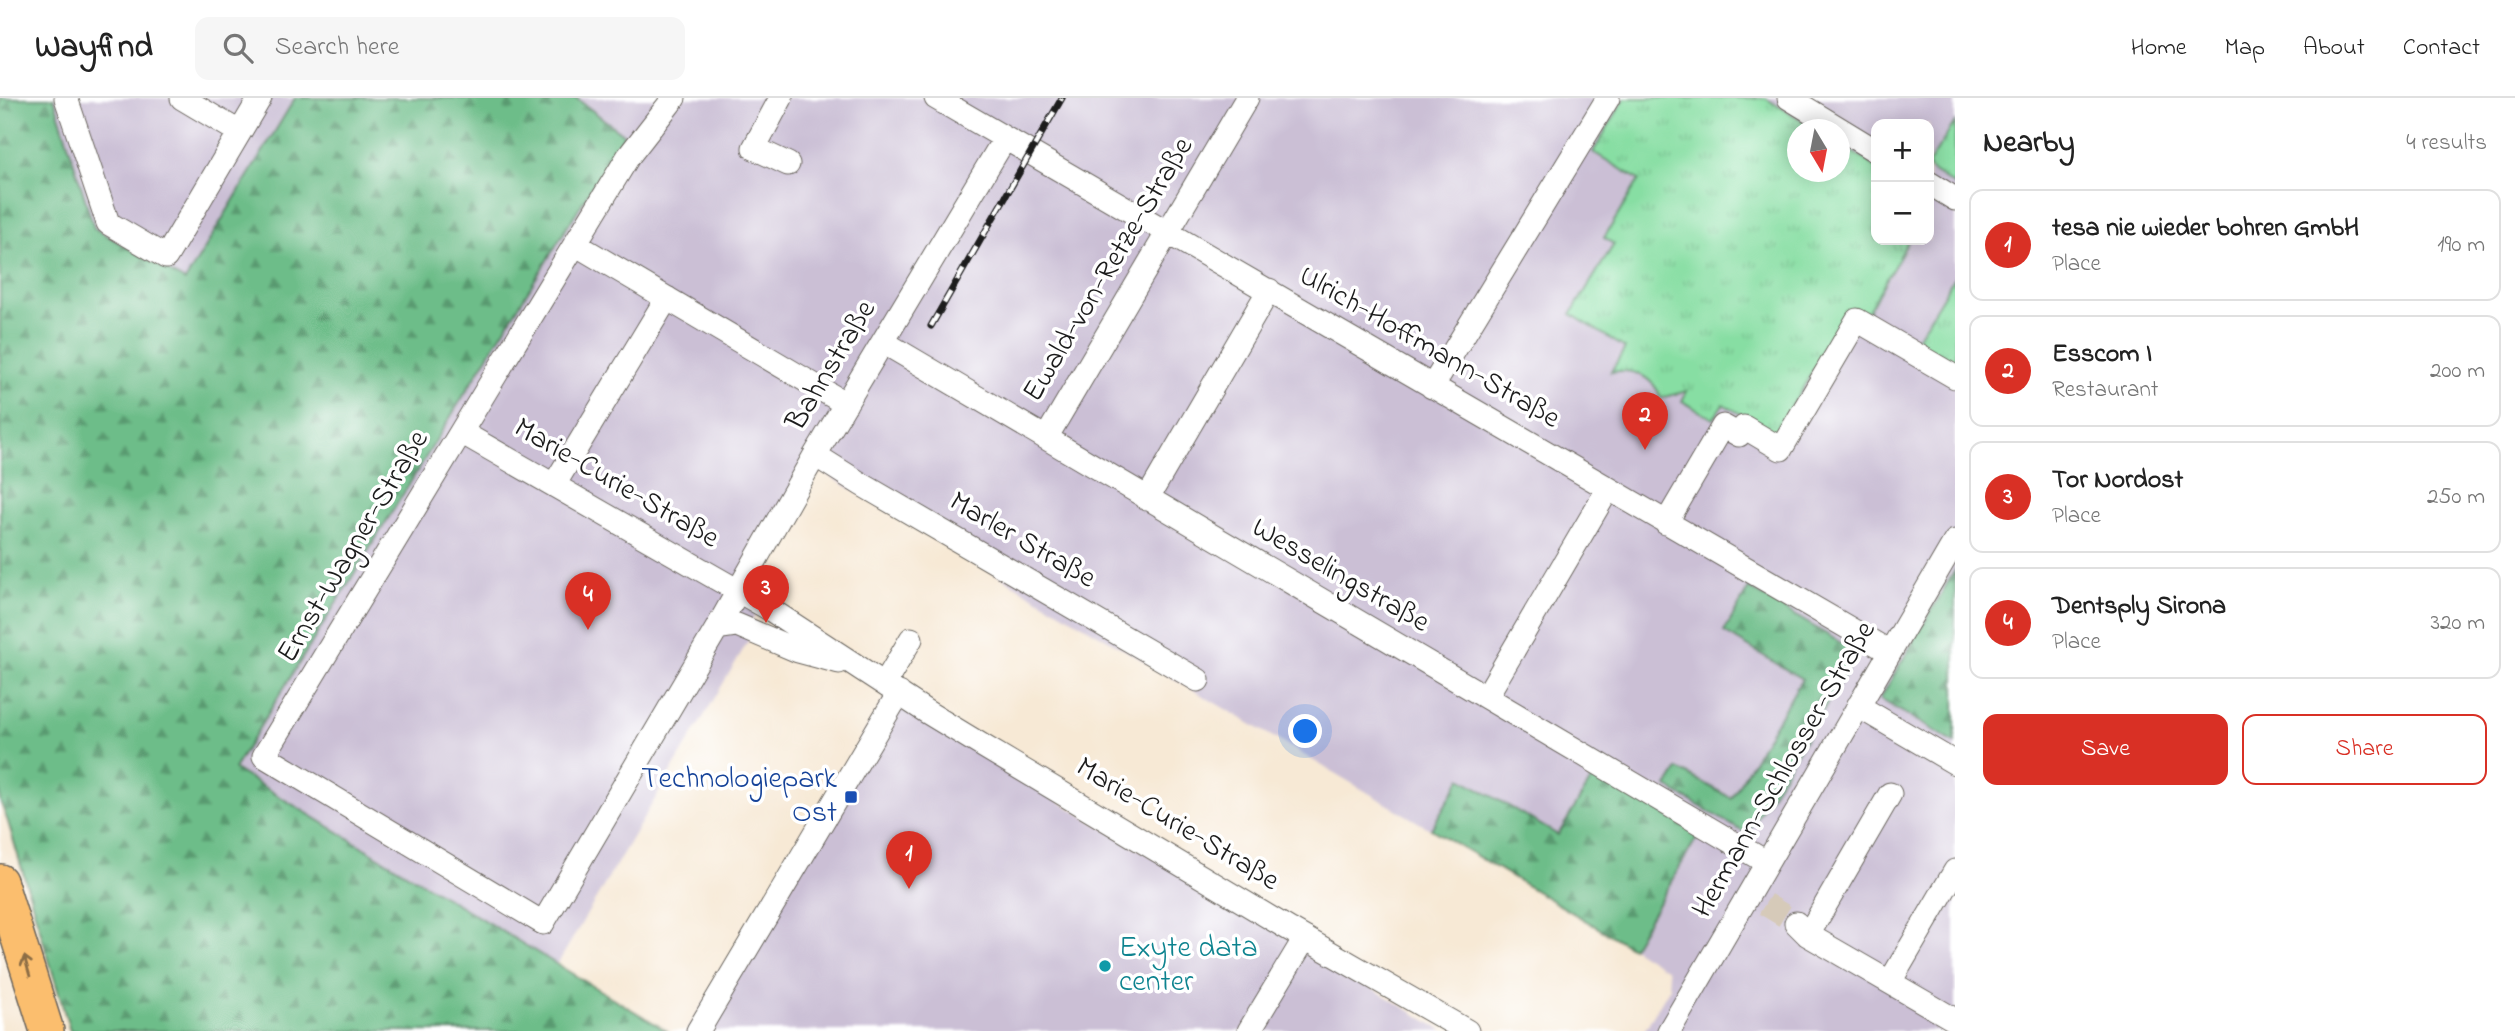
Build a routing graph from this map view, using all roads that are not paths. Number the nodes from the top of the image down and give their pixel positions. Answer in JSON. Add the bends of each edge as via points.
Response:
{"nodes":[{"id":1,"x":66,"y":98,"type":"edge"},
{"id":2,"x":182,"y":98,"type":"edge"},
{"id":3,"x":260,"y":98,"type":"edge"},
{"id":4,"x":674,"y":98,"type":"edge"},
{"id":5,"x":781,"y":98,"type":"edge"},
{"id":6,"x":936,"y":98,"type":"edge"},
{"id":7,"x":1247,"y":98,"type":"edge"},
{"id":8,"x":1608,"y":98,"type":"edge"},
{"id":9,"x":1789,"y":98,"type":"edge"},
{"id":10,"x":239,"y":132,"type":"junction"},
{"id":11,"x":1004,"y":138,"type":"junction"},
{"id":12,"x":1871,"y":148,"type":"edge"},
{"id":13,"x":788,"y":164,"type":"dead end"},
{"id":14,"x":1934,"y":186,"type":"edge"},
{"id":15,"x":1955,"y":199,"type":"edge"},
{"id":16,"x":1169,"y":232,"type":"junction"},
{"id":17,"x":575,"y":244,"type":"junction"},
{"id":18,"x":1269,"y":290,"type":"junction"},
{"id":19,"x":667,"y":298,"type":"junction"},
{"id":20,"x":883,"y":342,"type":"junction"},
{"id":21,"x":1955,"y":377,"type":"edge"},
{"id":22,"x":1432,"y":387,"type":"junction"},
{"id":23,"x":846,"y":404,"type":"junction"},
{"id":24,"x":461,"y":432,"type":"junction"},
{"id":25,"x":1046,"y":438,"type":"junction"},
{"id":26,"x":815,"y":455,"type":"junction"},
{"id":27,"x":554,"y":485,"type":"junction"},
{"id":28,"x":1608,"y":489,"type":"junction"},
{"id":29,"x":1147,"y":499,"type":"junction"},
{"id":30,"x":1666,"y":523,"type":"junction"},
{"id":31,"x":1955,"y":541,"type":"edge"},
{"id":32,"x":739,"y":590,"type":"junction"},
{"id":33,"x":717,"y":628,"type":"junction"},
{"id":34,"x":911,"y":639,"type":"dead end"},
{"id":35,"x":1890,"y":652,"type":"junction"},
{"id":36,"x":859,"y":666,"type":"junction"},
{"id":37,"x":1198,"y":680,"type":"dead end"},
{"id":38,"x":892,"y":688,"type":"junction"},
{"id":39,"x":1486,"y":697,"type":"junction"},
{"id":40,"x":1858,"y":706,"type":"junction"},
{"id":41,"x":1955,"y":763,"type":"edge"},
{"id":42,"x":1890,"y":794,"type":"dead end"},
{"id":43,"x":1766,"y":862,"type":"junction"},
{"id":44,"x":1955,"y":872,"type":"edge"},
{"id":45,"x":0,"y":881,"type":"edge"},
{"id":46,"x":543,"y":923,"type":"joint"},
{"id":47,"x":1305,"y":938,"type":"junction"},
{"id":48,"x":1890,"y":982,"type":"junction"},
{"id":49,"x":1955,"y":1020,"type":"edge"},
{"id":50,"x":47,"y":1031,"type":"edge"},
{"id":51,"x":698,"y":1031,"type":"edge"},
{"id":52,"x":1249,"y":1031,"type":"edge"},
{"id":53,"x":1467,"y":1031,"type":"edge"},
{"id":54,"x":1669,"y":1031,"type":"edge"}],
"edges":[{"from":1,"to":10,"type":"street","via":[[108,223],[166,257]]},
{"from":2,"to":10,"type":"street"},
{"from":3,"to":10,"type":"street"},
{"from":4,"to":17,"type":"street","name":"Ernst-Wagner-Straße","via":[[628,157]]},
{"from":5,"to":13,"type":"street","via":[[754,148]]},
{"from":6,"to":11,"type":"street","name":"Ulrich-Hoffmann-Straße"},
{"from":7,"to":16,"type":"street","name":"Ewald-von-Retze-Straße"},
{"from":8,"to":22,"type":"street"},
{"from":9,"to":12,"type":"street"},
{"from":11,"to":16,"type":"street","name":"Ulrich-Hoffmann-Straße"},
{"from":11,"to":20,"type":"street","name":"Bahnstraße"},
{"from":14,"to":15,"type":"street"},
{"from":16,"to":18,"type":"street","name":"Ulrich-Hoffmann-Straße"},
{"from":16,"to":25,"type":"street","name":"Ewald-von-Retze-Straße"},
{"from":17,"to":19,"type":"street"},
{"from":17,"to":24,"type":"street","name":"Ernst-Wagner-Straße"},
{"from":18,"to":22,"type":"street","name":"Ulrich-Hoffmann-Straße"},
{"from":18,"to":29,"type":"street"},
{"from":19,"to":23,"type":"street"},
{"from":19,"to":27,"type":"street"},
{"from":20,"to":23,"type":"street","name":"Bahnstraße"},
{"from":20,"to":25,"type":"street","name":"Wesselingstraße"},
{"from":21,"to":30,"type":"street","via":[[1857,320],[1781,449],[1744,427],[1739,435],[1723,426]]},
{"from":22,"to":28,"type":"street","name":"Ulrich-Hoffmann-Straße"},
{"from":23,"to":26,"type":"street","name":"Bahnstraße"},
{"from":24,"to":27,"type":"street","name":"Marie-Curie-Straße"},
{"from":24,"to":46,"type":"street","name":"Ernst-Wagner-Straße","via":[[264,756]]},
{"from":25,"to":29,"type":"street","name":"Wesselingstraße"},
{"from":26,"to":32,"type":"street","name":"Bahnstraße"},
{"from":26,"to":37,"type":"street","name":"Marler Straße"},
{"from":27,"to":32,"type":"street","name":"Marie-Curie-Straße"},
{"from":28,"to":30,"type":"street","name":"Ulrich-Hoffmann-Straße"},
{"from":28,"to":39,"type":"street"},
{"from":29,"to":39,"type":"street","name":"Wesselingstraße"},
{"from":30,"to":35,"type":"street","name":"Ulrich-Hoffmann-Straße"},
{"from":31,"to":35,"type":"street","name":"Hermann-Schlosser-Straße"},
{"from":32,"to":33,"type":"street","name":"Bahnstraße"},
{"from":32,"to":36,"type":"street","name":"Marie-Curie-Straße"},
{"from":33,"to":36,"type":"street","via":[[737,625],[798,651]]},
{"from":33,"to":46,"type":"street","name":"Bahnstraße"},
{"from":34,"to":38,"type":"street"},
{"from":35,"to":40,"type":"street","name":"Hermann-Schlosser-Straße"},
{"from":36,"to":38,"type":"street","name":"Marie-Curie-Straße"},
{"from":38,"to":47,"type":"street","name":"Marie-Curie-Straße"},
{"from":38,"to":51,"type":"street"},
{"from":39,"to":43,"type":"street","name":"Wesselingstraße"},
{"from":40,"to":41,"type":"street"},
{"from":40,"to":43,"type":"street","name":"Hermann-Schlosser-Straße"},
{"from":42,"to":48,"type":"street","via":[[1802,929]]},
{"from":43,"to":54,"type":"street","name":"Hermann-Schlosser-Straße","via":[[1756,900]]},
{"from":44,"to":48,"type":"street"},
{"from":50,"to":45,"type":"highway","one_way":true},
{"from":47,"to":52,"type":"street"},
{"from":47,"to":53,"type":"street","name":"Marie-Curie-Straße"},
{"from":48,"to":49,"type":"street"}]}
